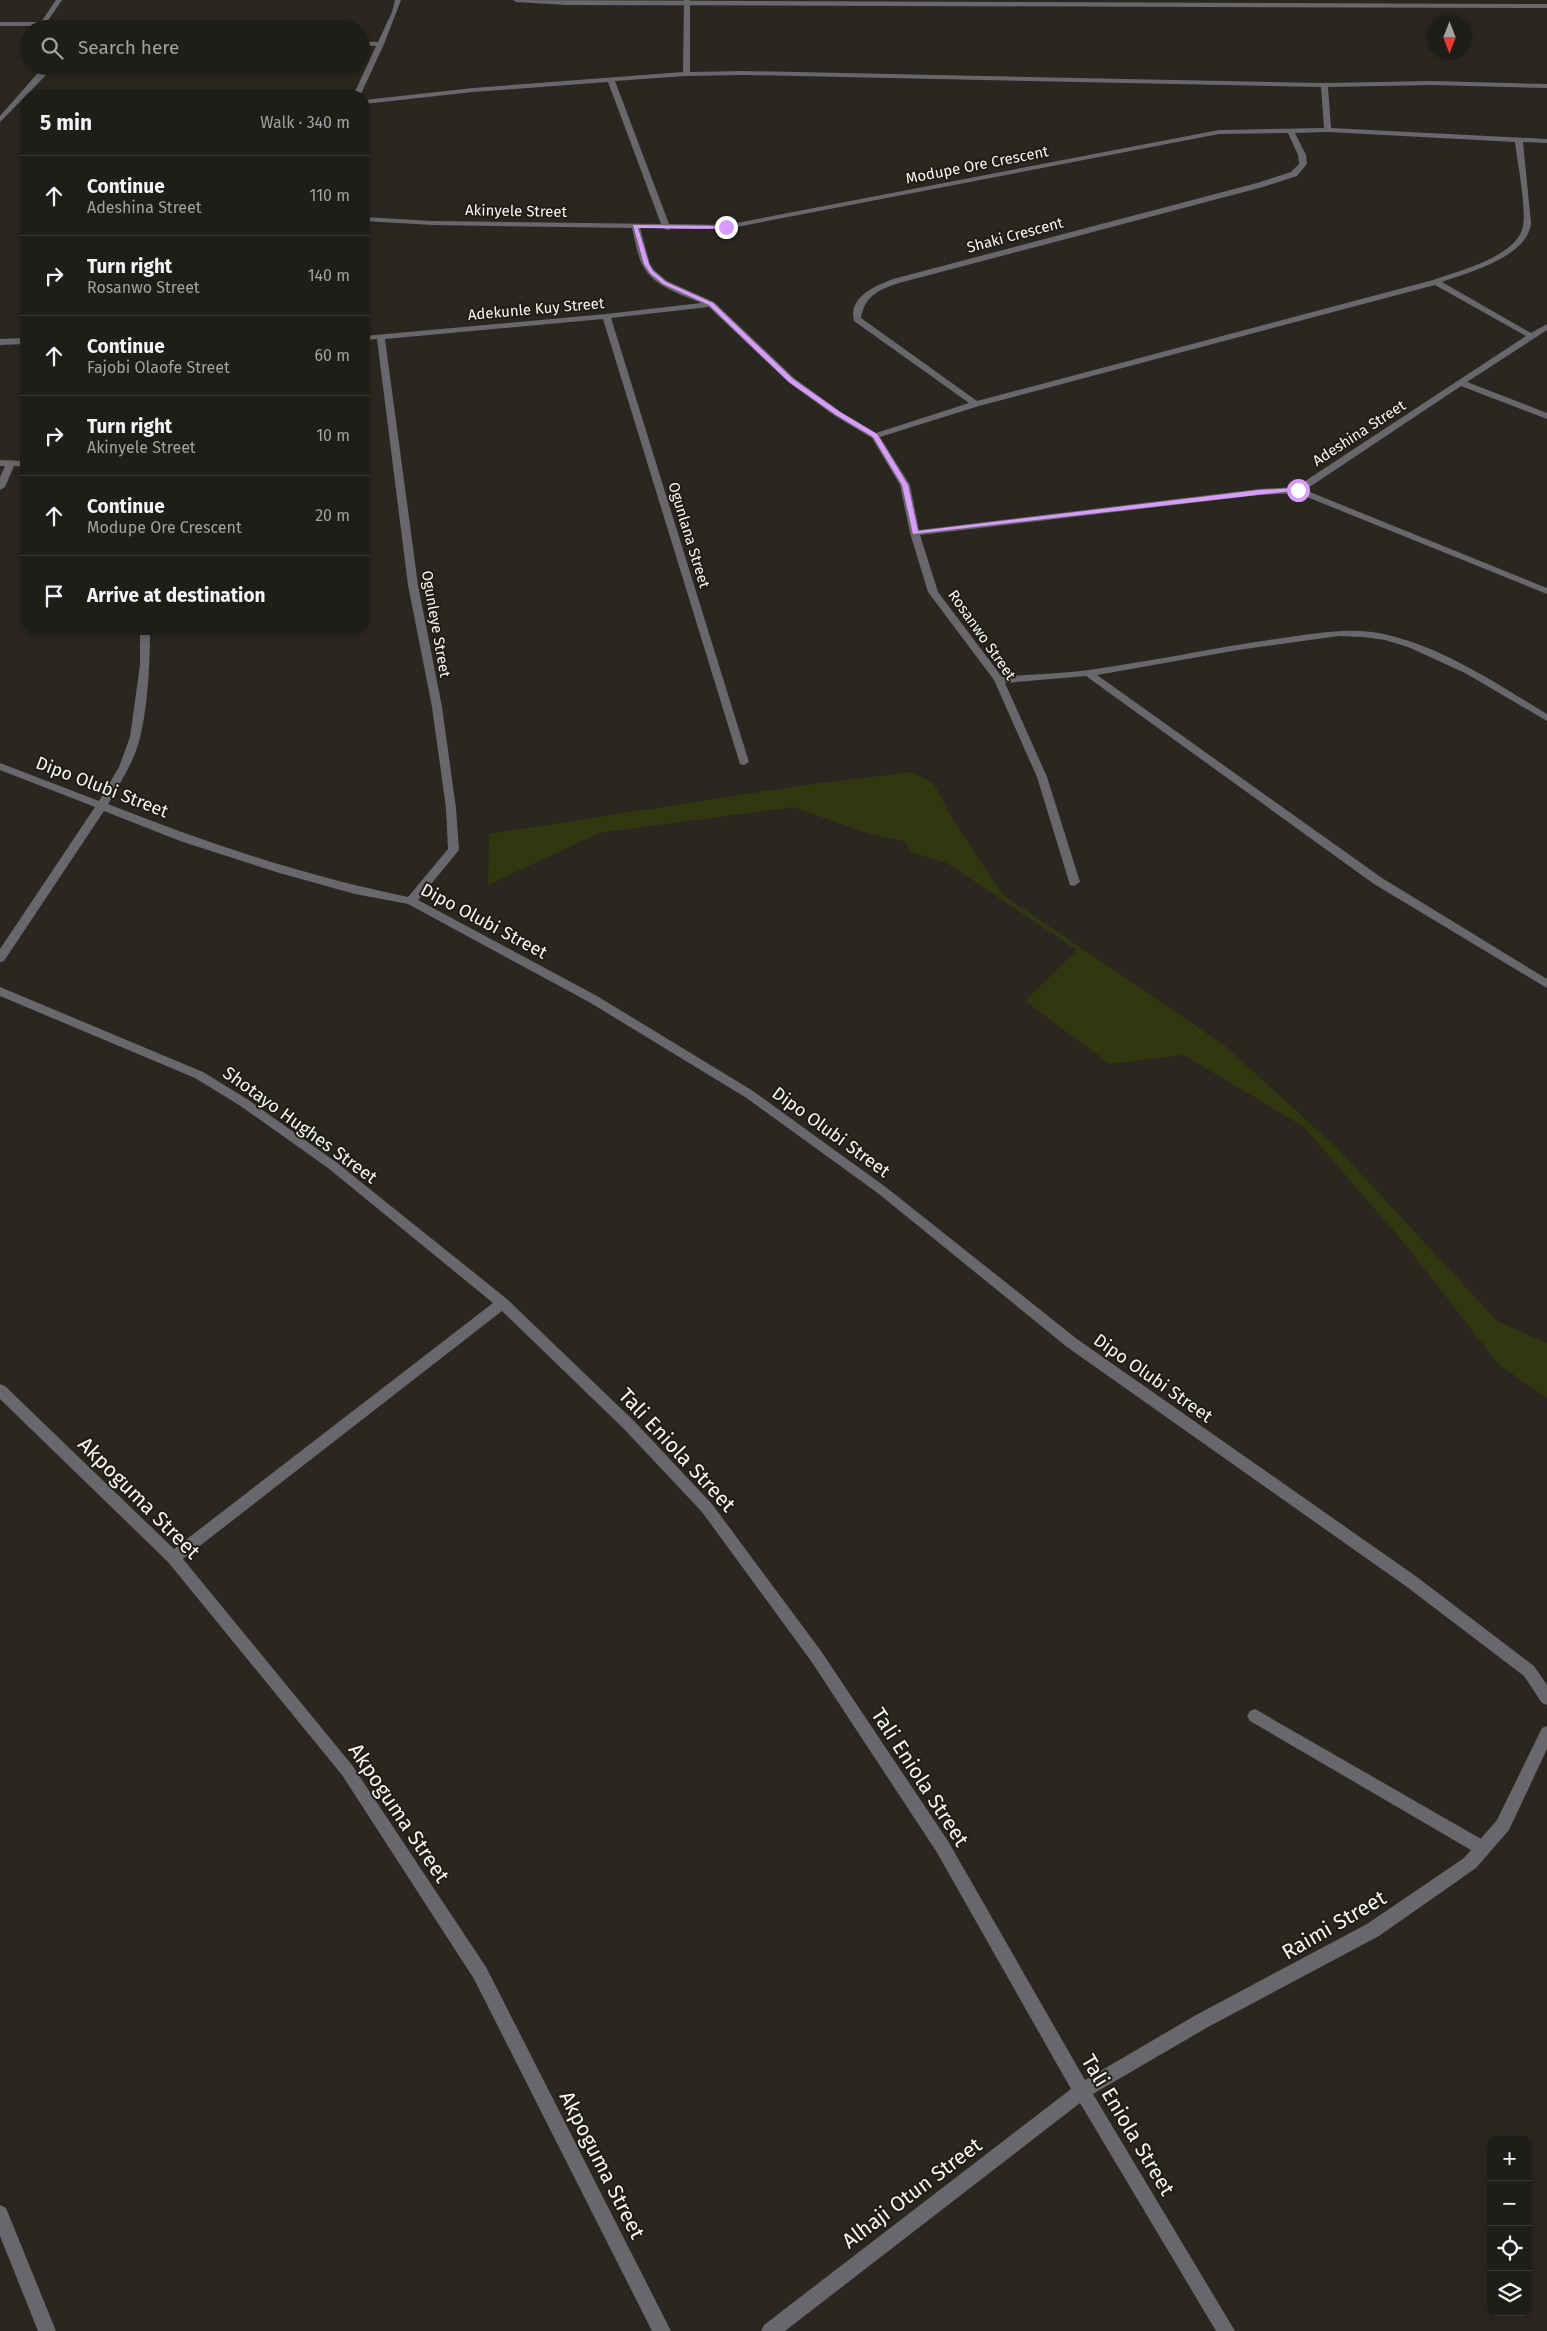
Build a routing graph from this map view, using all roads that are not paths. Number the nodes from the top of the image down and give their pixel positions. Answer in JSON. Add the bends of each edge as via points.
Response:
{"nodes":[{"id":1,"x":60,"y":0,"type":"edge"},
{"id":2,"x":398,"y":0,"type":"edge"},
{"id":3,"x":516,"y":0,"type":"edge"},
{"id":4,"x":688,"y":2,"type":"edge"},
{"id":5,"x":1060,"y":2,"type":"edge"},
{"id":6,"x":1265,"y":2,"type":"edge"},
{"id":7,"x":1456,"y":3,"type":"edge"},
{"id":8,"x":1547,"y":6,"type":"edge"},
{"id":9,"x":47,"y":20,"type":"edge"},
{"id":10,"x":0,"y":24,"type":"edge"},
{"id":11,"x":20,"y":25,"type":"edge"},
{"id":12,"x":370,"y":43,"type":"edge"},
{"id":13,"x":381,"y":44,"type":"junction"},
{"id":14,"x":370,"y":67,"type":"edge"},
{"id":15,"x":686,"y":74,"type":"junction"},
{"id":16,"x":43,"y":75,"type":"edge"},
{"id":17,"x":366,"y":75,"type":"edge"},
{"id":18,"x":611,"y":81,"type":"junction"},
{"id":19,"x":1324,"y":85,"type":"junction"},
{"id":20,"x":1547,"y":86,"type":"edge"},
{"id":21,"x":29,"y":90,"type":"edge"},
{"id":22,"x":359,"y":90,"type":"edge"},
{"id":23,"x":20,"y":100,"type":"edge"},
{"id":24,"x":370,"y":101,"type":"edge"},
{"id":25,"x":0,"y":120,"type":"edge"},
{"id":26,"x":1328,"y":130,"type":"junction"},
{"id":27,"x":1291,"y":132,"type":"junction"},
{"id":28,"x":1519,"y":141,"type":"junction"},
{"id":29,"x":1547,"y":141,"type":"edge"},
{"id":30,"x":370,"y":219,"type":"edge"},
{"id":31,"x":635,"y":226,"type":"junction"},
{"id":32,"x":667,"y":228,"type":"junction"},
{"id":33,"x":1436,"y":282,"type":"junction"},
{"id":34,"x":711,"y":304,"type":"junction"},
{"id":35,"x":606,"y":316,"type":"junction"},
{"id":36,"x":1547,"y":326,"type":"edge"},
{"id":37,"x":1530,"y":336,"type":"junction"},
{"id":38,"x":381,"y":337,"type":"junction"},
{"id":39,"x":370,"y":338,"type":"edge"},
{"id":40,"x":20,"y":341,"type":"edge"},
{"id":41,"x":0,"y":342,"type":"edge"},
{"id":42,"x":1461,"y":383,"type":"junction"},
{"id":43,"x":976,"y":404,"type":"junction"},
{"id":44,"x":1547,"y":416,"type":"edge"},
{"id":45,"x":875,"y":436,"type":"junction"},
{"id":46,"x":0,"y":463,"type":"edge"},
{"id":47,"x":10,"y":463,"type":"junction"},
{"id":48,"x":20,"y":464,"type":"edge"},
{"id":49,"x":0,"y":487,"type":"edge"},
{"id":50,"x":1298,"y":490,"type":"junction"},
{"id":51,"x":915,"y":533,"type":"junction"},
{"id":52,"x":1547,"y":591,"type":"edge"},
{"id":53,"x":145,"y":635,"type":"edge"},
{"id":54,"x":1088,"y":673,"type":"junction"},
{"id":55,"x":999,"y":680,"type":"junction"},
{"id":56,"x":1547,"y":718,"type":"edge"},
{"id":57,"x":744,"y":762,"type":"dead end"},
{"id":58,"x":0,"y":766,"type":"edge"},
{"id":59,"x":103,"y":804,"type":"junction"},
{"id":60,"x":1074,"y":882,"type":"dead end"},
{"id":61,"x":411,"y":901,"type":"junction"},
{"id":62,"x":0,"y":958,"type":"edge"},
{"id":63,"x":1547,"y":984,"type":"edge"},
{"id":64,"x":0,"y":991,"type":"edge"},
{"id":65,"x":502,"y":1304,"type":"junction"},
{"id":66,"x":0,"y":1390,"type":"edge"},
{"id":67,"x":172,"y":1558,"type":"junction"},
{"id":68,"x":1547,"y":1697,"type":"edge"},
{"id":69,"x":1255,"y":1716,"type":"dead end"},
{"id":70,"x":1547,"y":1733,"type":"edge"},
{"id":71,"x":1482,"y":1848,"type":"junction"},
{"id":72,"x":1082,"y":2091,"type":"junction"},
{"id":73,"x":0,"y":2214,"type":"edge"},
{"id":74,"x":47,"y":2331,"type":"edge"},
{"id":75,"x":662,"y":2331,"type":"edge"},
{"id":76,"x":770,"y":2331,"type":"edge"},
{"id":77,"x":1226,"y":2331,"type":"edge"}],
"edges":[{"from":1,"to":9,"type":"street"},
{"from":2,"to":13,"type":"street"},
{"from":3,"to":4,"type":"street","via":[[567,4]]},
{"from":4,"to":5,"type":"street"},
{"from":4,"to":15,"type":"street"},
{"from":5,"to":6,"type":"street"},
{"from":6,"to":7,"type":"street"},
{"from":7,"to":8,"type":"street"},
{"from":10,"to":11,"type":"street"},
{"from":12,"to":13,"type":"street"},
{"from":13,"to":14,"type":"street"},
{"from":15,"to":18,"type":"street"},
{"from":15,"to":19,"type":"street"},
{"from":16,"to":21,"type":"street"},
{"from":17,"to":22,"type":"street"},
{"from":18,"to":24,"type":"street","via":[[473,90]]},
{"from":18,"to":32,"type":"street"},
{"from":19,"to":20,"type":"street"},
{"from":19,"to":26,"type":"street"},
{"from":23,"to":25,"type":"street"},
{"from":26,"to":27,"type":"street","name":"Modupe Ore Crescent"},
{"from":26,"to":28,"type":"street","name":"Modupe Ore Crescent"},
{"from":27,"to":32,"type":"street","name":"Modupe Ore Crescent","via":[[1219,132],[751,224]]},
{"from":27,"to":43,"type":"street","name":"Shaki Crescent","via":[[1303,164],[1294,174],[896,281],[866,295],[858,308],[857,320]]},
{"from":28,"to":29,"type":"street","name":"Modupe Ore Crescent"},
{"from":28,"to":33,"type":"street","via":[[1527,228],[1518,244],[1505,254]]},
{"from":30,"to":31,"type":"street","name":"Akinyele Street"},
{"from":31,"to":32,"type":"street","name":"Akinyele Street"},
{"from":31,"to":34,"type":"street","name":"Rosanwo Street","via":[[646,264],[652,272],[664,283]]},
{"from":33,"to":37,"type":"street"},
{"from":33,"to":43,"type":"street"},
{"from":34,"to":35,"type":"street","name":"Adekunle Kuy Street"},
{"from":34,"to":45,"type":"street","name":"Rosanwo Street","via":[[791,380]]},
{"from":35,"to":38,"type":"street","name":"Adekunle Kuy Street"},
{"from":35,"to":57,"type":"street","name":"Ogunlana Street"},
{"from":36,"to":37,"type":"street","name":"Adeshina Street"},
{"from":37,"to":42,"type":"street","name":"Adeshina Street"},
{"from":38,"to":39,"type":"street","name":"Adekunle Kuy Street"},
{"from":38,"to":61,"type":"street","name":"Ogunleye Street","via":[[413,585],[437,707],[454,850]]},
{"from":40,"to":41,"type":"street"},
{"from":42,"to":44,"type":"street"},
{"from":42,"to":50,"type":"street","name":"Adeshina Street"},
{"from":43,"to":45,"type":"street"},
{"from":45,"to":51,"type":"street","name":"Rosanwo Street","via":[[905,485]]},
{"from":46,"to":47,"type":"street"},
{"from":47,"to":48,"type":"street"},
{"from":47,"to":49,"type":"street"},
{"from":50,"to":51,"type":"street"},
{"from":50,"to":52,"type":"street"},
{"from":51,"to":55,"type":"street","name":"Rosanwo Street","via":[[933,592]]},
{"from":53,"to":59,"type":"street","via":[[145,665],[135,737],[124,767]]},
{"from":54,"to":55,"type":"street"},
{"from":54,"to":56,"type":"street","via":[[1238,647],[1339,633],[1363,634],[1412,645],[1469,671]]},
{"from":54,"to":63,"type":"street","via":[[1370,876]]},
{"from":55,"to":60,"type":"street","name":"Rosanwo Street","via":[[1042,777]]},
{"from":58,"to":59,"type":"street","name":"Dipo Olubi Street"},
{"from":59,"to":61,"type":"street","name":"Dipo Olubi Street","via":[[184,838],[280,869],[354,890]]},
{"from":59,"to":62,"type":"street"},
{"from":61,"to":68,"type":"street","name":"Dipo Olubi Street","via":[[593,999],[749,1094],[883,1191],[1072,1343],[1420,1588],[1529,1671]]},
{"from":64,"to":65,"type":"street","name":"Shotayo Hughes Street","via":[[199,1075],[243,1102],[332,1165]]},
{"from":65,"to":67,"type":"street"},
{"from":65,"to":72,"type":"street","name":"Tali Eniola Street","via":[[629,1425],[707,1508],[816,1656],[942,1846]]},
{"from":66,"to":67,"type":"street","name":"Akpoguma Street"},
{"from":67,"to":75,"type":"street","name":"Akpoguma Street","via":[[347,1770],[480,1973]]},
{"from":69,"to":71,"type":"street"},
{"from":70,"to":71,"type":"street","name":"Raimi Street","via":[[1502,1825]]},
{"from":71,"to":72,"type":"street","name":"Raimi Street","via":[[1470,1863],[1373,1930],[1202,2021]]},
{"from":72,"to":76,"type":"street","name":"Alhaji Otun Street"},
{"from":72,"to":77,"type":"street","name":"Tali Eniola Street"},
{"from":73,"to":74,"type":"street"}]}
